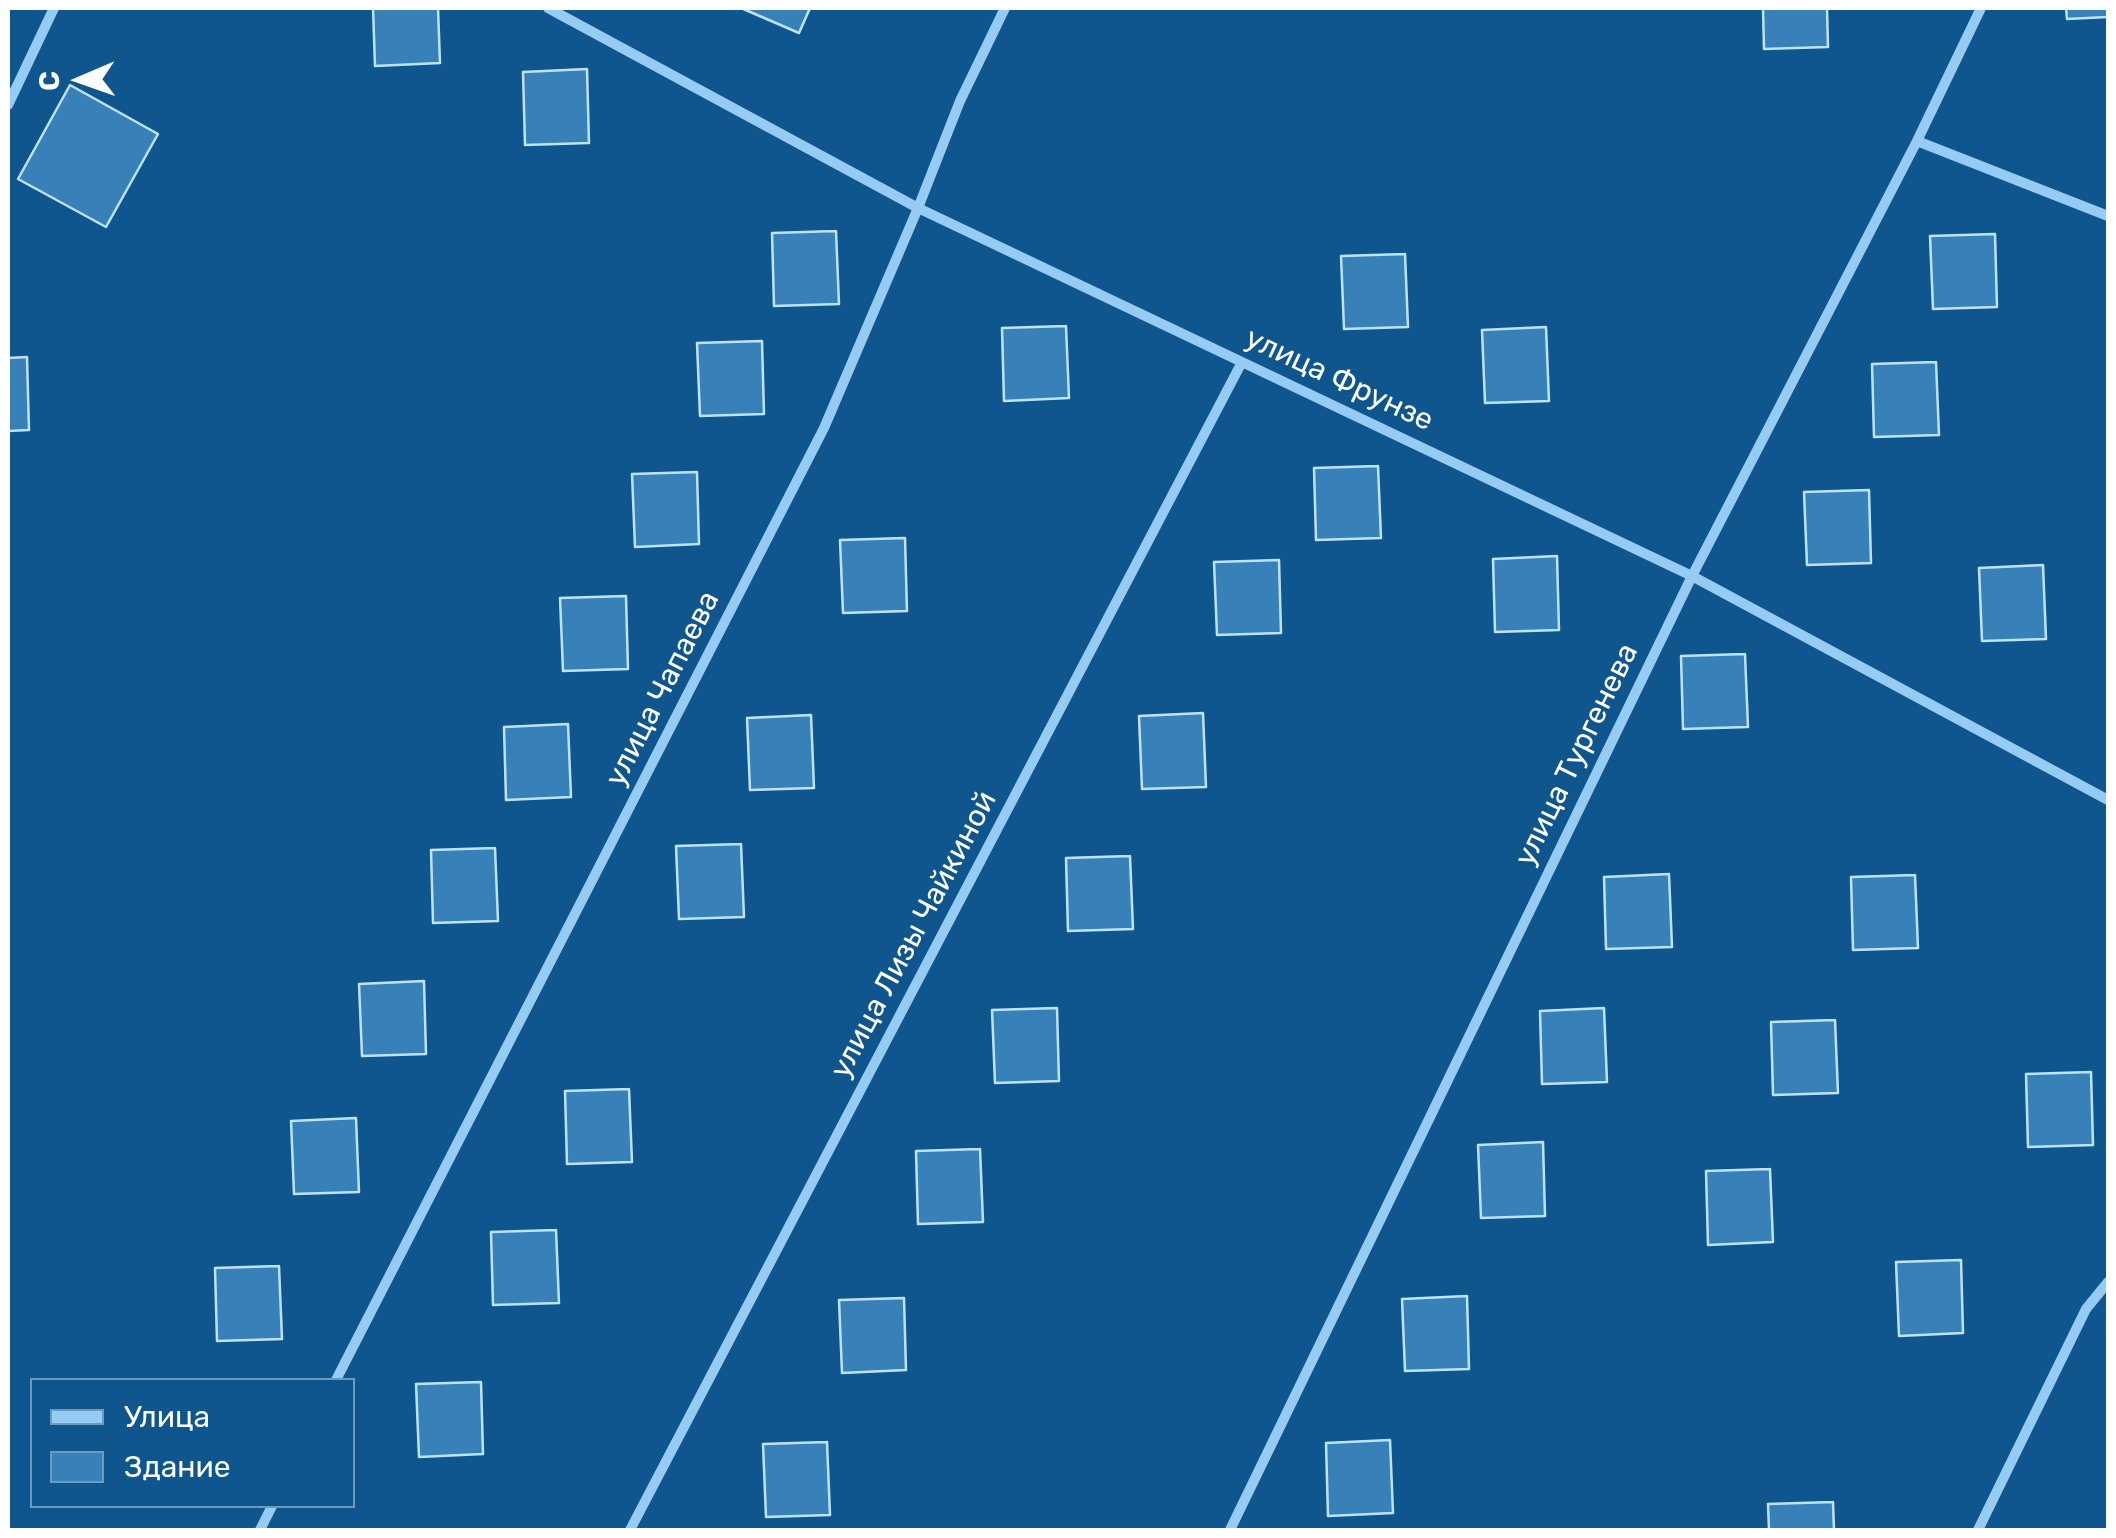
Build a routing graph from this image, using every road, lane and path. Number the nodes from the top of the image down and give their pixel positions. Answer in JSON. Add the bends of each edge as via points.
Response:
{"nodes":[{"id":1,"x":54,"y":8,"type":"edge"},
{"id":2,"x":548,"y":8,"type":"edge"},
{"id":3,"x":1005,"y":8,"type":"edge"},
{"id":4,"x":1981,"y":8,"type":"edge"},
{"id":5,"x":8,"y":105,"type":"edge"},
{"id":6,"x":1918,"y":140,"type":"junction"},
{"id":7,"x":918,"y":208,"type":"junction"},
{"id":8,"x":2108,"y":216,"type":"edge"},
{"id":9,"x":1242,"y":362,"type":"junction"},
{"id":10,"x":1692,"y":576,"type":"junction"},
{"id":11,"x":2108,"y":800,"type":"edge"},
{"id":12,"x":2108,"y":1282,"type":"edge"},
{"id":13,"x":337,"y":1378,"type":"edge"},
{"id":14,"x":630,"y":1530,"type":"edge"},
{"id":15,"x":1230,"y":1530,"type":"edge"},
{"id":16,"x":1978,"y":1530,"type":"edge"}],
"edges":[{"from":1,"to":5,"type":"street"},
{"from":2,"to":7,"type":"street","name":"улица Фрунзе"},
{"from":3,"to":7,"type":"street","name":"улица Чапаева"},
{"from":4,"to":6,"type":"street","name":"улица Тургенева"},
{"from":6,"to":8,"type":"street"},
{"from":6,"to":10,"type":"street","name":"улица Тургенева"},
{"from":7,"to":9,"type":"street","name":"улица Фрунзе"},
{"from":7,"to":13,"type":"street","name":"улица Чапаева","via":[[824,428]]},
{"from":9,"to":10,"type":"street","name":"улица Фрунзе"},
{"from":9,"to":14,"type":"street","name":"улица Лизы Чайкиной"},
{"from":10,"to":11,"type":"street","name":"улица Фрунзе"},
{"from":10,"to":15,"type":"street","name":"улица Тургенева"},
{"from":12,"to":16,"type":"street","via":[[2086,1309]]}]}
